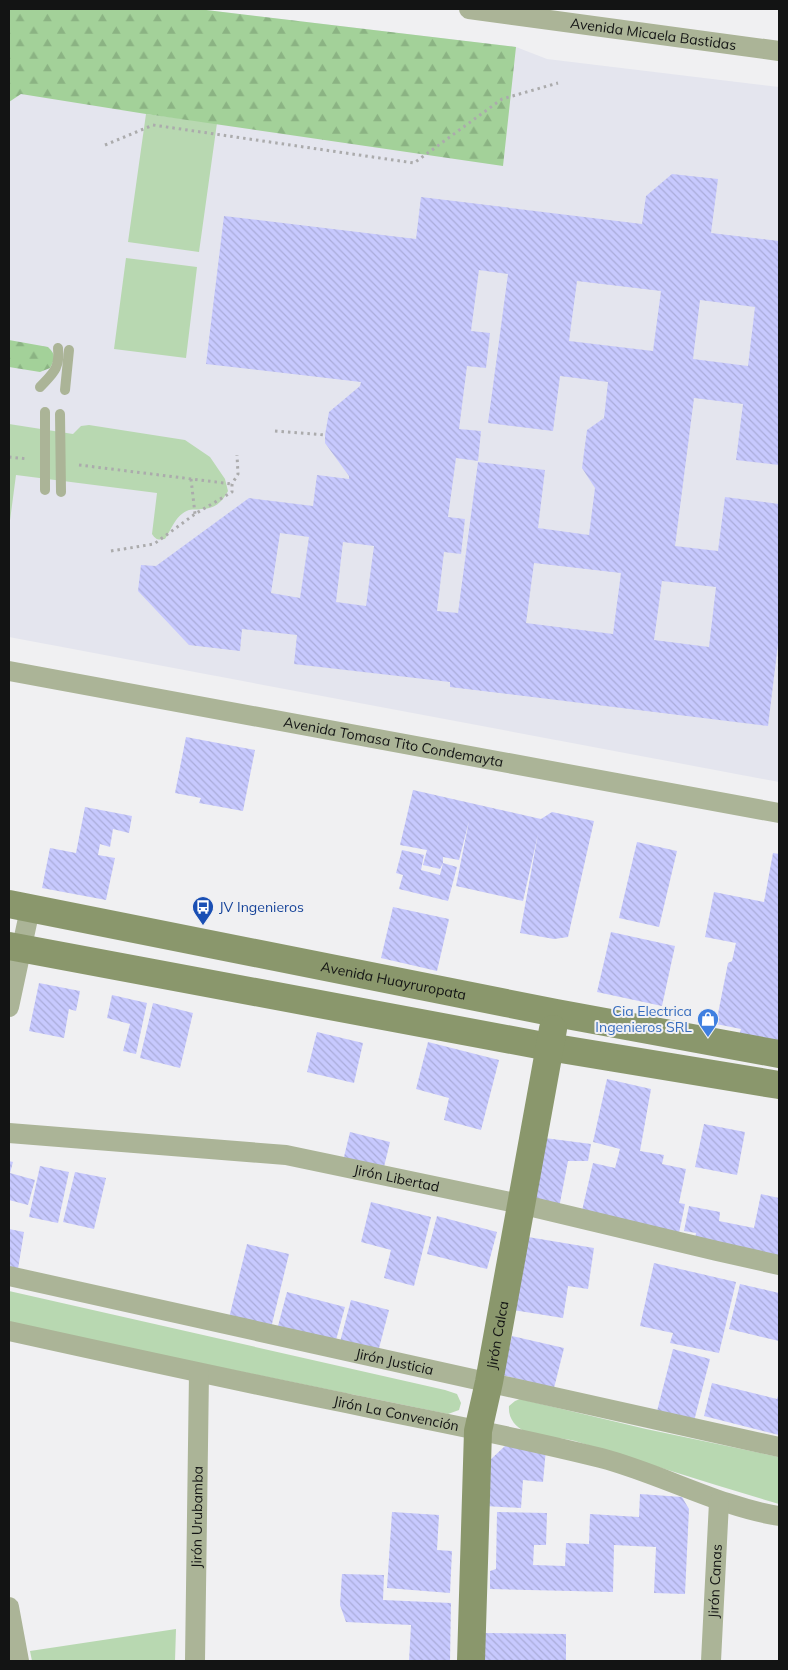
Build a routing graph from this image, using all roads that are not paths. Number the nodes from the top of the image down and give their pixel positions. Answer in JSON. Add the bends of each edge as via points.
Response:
{"nodes":[{"id":1,"x":469,"y":9,"type":"edge"},
{"id":2,"x":779,"y":50,"type":"edge"},
{"id":3,"x":40,"y":387,"type":"dead end"},
{"id":4,"x":65,"y":390,"type":"dead end"},
{"id":5,"x":45,"y":412,"type":"dead end"},
{"id":6,"x":60,"y":414,"type":"dead end"},
{"id":7,"x":45,"y":490,"type":"dead end"},
{"id":8,"x":61,"y":492,"type":"dead end"},
{"id":9,"x":9,"y":671,"type":"edge"},
{"id":10,"x":779,"y":813,"type":"edge"},
{"id":11,"x":19,"y":906,"type":"edge"},
{"id":12,"x":15,"y":948,"type":"edge"},
{"id":13,"x":9,"y":1007,"type":"edge"},
{"id":14,"x":556,"y":1013,"type":"junction"},
{"id":15,"x":549,"y":1047,"type":"junction"},
{"id":16,"x":779,"y":1054,"type":"edge"},
{"id":17,"x":779,"y":1085,"type":"edge"},
{"id":18,"x":9,"y":1133,"type":"edge"},
{"id":19,"x":520,"y":1204,"type":"junction"},
{"id":20,"x":779,"y":1265,"type":"edge"},
{"id":21,"x":9,"y":1276,"type":"edge"},
{"id":22,"x":9,"y":1330,"type":"edge"},
{"id":23,"x":199,"y":1373,"type":"junction"},
{"id":24,"x":489,"y":1382,"type":"junction"},
{"id":25,"x":478,"y":1431,"type":"junction"},
{"id":26,"x":779,"y":1447,"type":"edge"},
{"id":27,"x":719,"y":1502,"type":"junction"},
{"id":28,"x":779,"y":1516,"type":"edge"},
{"id":29,"x":9,"y":1607,"type":"edge"},
{"id":30,"x":19,"y":1661,"type":"edge"},
{"id":31,"x":195,"y":1661,"type":"edge"},
{"id":32,"x":471,"y":1661,"type":"edge"},
{"id":33,"x":711,"y":1661,"type":"edge"}],
"edges":[{"from":1,"to":2,"type":"street","name":"Avenida Micaela Bastidas"},
{"from":3,"to":4,"type":"lane","via":[[53,374],[64,349]]},
{"from":5,"to":7,"type":"lane"},
{"from":6,"to":8,"type":"lane"},
{"from":9,"to":10,"type":"street","name":"Avenida Tomasa Tito Condemayta"},
{"from":11,"to":12,"type":"street"},
{"from":11,"to":14,"type":"main road","name":"Avenida Huayruropata"},
{"from":12,"to":13,"type":"street"},
{"from":12,"to":15,"type":"main road"},
{"from":14,"to":15,"type":"main road","name":"Jirón Calca"},
{"from":14,"to":16,"type":"main road","name":"Avenida Huayruropata"},
{"from":15,"to":17,"type":"main road"},
{"from":15,"to":19,"type":"main road","name":"Jirón Calca"},
{"from":18,"to":19,"type":"street","name":"Jirón Libertad","via":[[286,1155]]},
{"from":19,"to":20,"type":"street","name":"Jirón Libertad"},
{"from":19,"to":24,"type":"main road","name":"Jirón Calca"},
{"from":21,"to":24,"type":"street","name":"Jirón Justicia"},
{"from":22,"to":23,"type":"street","name":"Jirón La Convención"},
{"from":23,"to":25,"type":"street","name":"Jirón La Convención"},
{"from":23,"to":31,"type":"street","name":"Jirón Urubamba"},
{"from":24,"to":25,"type":"main road","name":"Jirón Calca"},
{"from":24,"to":26,"type":"street","name":"Jirón Justicia"},
{"from":25,"to":27,"type":"street","name":"Jirón La Convención","via":[[603,1459]]},
{"from":25,"to":32,"type":"main road","name":"Jirón Calca"},
{"from":27,"to":28,"type":"street","name":"Jirón La Convención"},
{"from":27,"to":33,"type":"street","name":"Jirón Canas"},
{"from":29,"to":30,"type":"street"}]}
